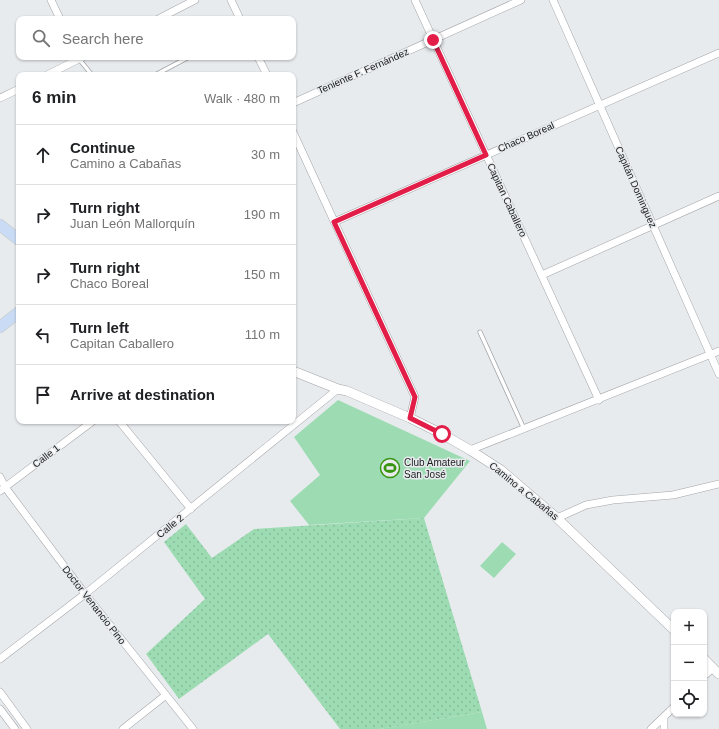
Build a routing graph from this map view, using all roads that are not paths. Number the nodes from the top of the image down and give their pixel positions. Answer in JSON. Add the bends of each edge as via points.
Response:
{"nodes":[{"id":1,"x":51,"y":0,"type":"edge"},
{"id":2,"x":195,"y":0,"type":"edge"},
{"id":3,"x":231,"y":0,"type":"edge"},
{"id":4,"x":415,"y":0,"type":"edge"},
{"id":5,"x":521,"y":0,"type":"edge"},
{"id":6,"x":553,"y":0,"type":"edge"},
{"id":7,"x":59,"y":16,"type":"edge"},
{"id":8,"x":164,"y":16,"type":"edge"},
{"id":9,"x":239,"y":16,"type":"edge"},
{"id":10,"x":433,"y":40,"type":"junction"},
{"id":11,"x":719,"y":53,"type":"edge"},
{"id":12,"x":76,"y":60,"type":"edge"},
{"id":13,"x":81,"y":60,"type":"edge"},
{"id":14,"x":183,"y":60,"type":"edge"},
{"id":15,"x":259,"y":60,"type":"edge"},
{"id":16,"x":53,"y":72,"type":"edge"},
{"id":17,"x":90,"y":72,"type":"edge"},
{"id":18,"x":161,"y":72,"type":"edge"},
{"id":19,"x":265,"y":72,"type":"edge"},
{"id":20,"x":16,"y":90,"type":"edge"},
{"id":21,"x":0,"y":98,"type":"edge"},
{"id":22,"x":296,"y":102,"type":"edge"},
{"id":23,"x":599,"y":105,"type":"junction"},
{"id":24,"x":296,"y":139,"type":"edge"},
{"id":25,"x":486,"y":155,"type":"junction"},
{"id":26,"x":719,"y":196,"type":"edge"},
{"id":27,"x":334,"y":222,"type":"junction"},
{"id":28,"x":652,"y":224,"type":"junction"},
{"id":29,"x":0,"y":225,"type":"edge"},
{"id":30,"x":16,"y":238,"type":"edge"},
{"id":31,"x":542,"y":275,"type":"junction"},
{"id":32,"x":16,"y":314,"type":"edge"},
{"id":33,"x":0,"y":326,"type":"edge"},
{"id":34,"x":480,"y":332,"type":"dead end"},
{"id":35,"x":719,"y":351,"type":"edge"},
{"id":36,"x":710,"y":354,"type":"junction"},
{"id":37,"x":296,"y":372,"type":"edge"},
{"id":38,"x":719,"y":374,"type":"edge"},
{"id":39,"x":342,"y":390,"type":"junction"},
{"id":40,"x":599,"y":400,"type":"junction"},
{"id":41,"x":410,"y":418,"type":"junction"},
{"id":42,"x":89,"y":424,"type":"edge"},
{"id":43,"x":121,"y":424,"type":"edge"},
{"id":44,"x":524,"y":429,"type":"junction"},
{"id":45,"x":470,"y":450,"type":"junction"},
{"id":46,"x":0,"y":477,"type":"edge"},
{"id":47,"x":719,"y":484,"type":"edge"},
{"id":48,"x":2,"y":489,"type":"edge"},
{"id":49,"x":190,"y":510,"type":"junction"},
{"id":50,"x":558,"y":518,"type":"junction"},
{"id":51,"x":85,"y":594,"type":"junction"},
{"id":52,"x":671,"y":627,"type":"edge"},
{"id":53,"x":0,"y":660,"type":"edge"},
{"id":54,"x":707,"y":663,"type":"edge"},
{"id":55,"x":716,"y":671,"type":"edge"},
{"id":56,"x":0,"y":692,"type":"edge"},
{"id":57,"x":166,"y":695,"type":"junction"},
{"id":58,"x":0,"y":709,"type":"edge"},
{"id":59,"x":671,"y":710,"type":"edge"},
{"id":60,"x":664,"y":717,"type":"junction"},
{"id":61,"x":15,"y":729,"type":"edge"},
{"id":62,"x":27,"y":729,"type":"edge"},
{"id":63,"x":123,"y":729,"type":"edge"},
{"id":64,"x":193,"y":729,"type":"edge"},
{"id":65,"x":651,"y":729,"type":"edge"},
{"id":66,"x":664,"y":729,"type":"edge"}],
"edges":[{"from":1,"to":7,"type":"street"},
{"from":2,"to":8,"type":"street"},
{"from":3,"to":9,"type":"street"},
{"from":4,"to":10,"type":"street","name":"Capitan Caballero"},
{"from":5,"to":10,"type":"street","name":"Teniente F. Fernández"},
{"from":6,"to":23,"type":"street","name":"Capitán Dominguez"},
{"from":10,"to":22,"type":"street","name":"Teniente F. Fernández"},
{"from":10,"to":25,"type":"street","name":"Capitan Caballero"},
{"from":11,"to":23,"type":"street","name":"Chaco Boreal"},
{"from":12,"to":16,"type":"street"},
{"from":13,"to":17,"type":"lane"},
{"from":14,"to":18,"type":"lane"},
{"from":15,"to":19,"type":"street"},
{"from":20,"to":21,"type":"street"},
{"from":23,"to":25,"type":"street","name":"Chaco Boreal"},
{"from":23,"to":28,"type":"street","name":"Capitán Dominguez"},
{"from":24,"to":27,"type":"street"},
{"from":25,"to":27,"type":"street","name":"Chaco Boreal"},
{"from":25,"to":31,"type":"street","name":"Capitan Caballero"},
{"from":26,"to":28,"type":"street"},
{"from":27,"to":41,"type":"street","via":[[415,397]]},
{"from":28,"to":31,"type":"street"},
{"from":28,"to":36,"type":"street","name":"Capitán Dominguez"},
{"from":29,"to":30,"type":"main road"},
{"from":31,"to":40,"type":"street","name":"Capitan Caballero"},
{"from":32,"to":33,"type":"main road"},
{"from":34,"to":44,"type":"lane"},
{"from":35,"to":36,"type":"street"},
{"from":36,"to":38,"type":"street","name":"Capitán Dominguez"},
{"from":36,"to":40,"type":"street"},
{"from":37,"to":39,"type":"street","name":"Camino a Cabañas"},
{"from":39,"to":41,"type":"street","name":"Camino a Cabañas"},
{"from":39,"to":49,"type":"street","name":"Calle 2"},
{"from":40,"to":44,"type":"street"},
{"from":41,"to":45,"type":"street","name":"Camino a Cabañas"},
{"from":42,"to":48,"type":"street","name":"Calle 1"},
{"from":43,"to":49,"type":"street"},
{"from":44,"to":45,"type":"street"},
{"from":45,"to":50,"type":"street","name":"Camino a Cabañas","via":[[501,470]]},
{"from":46,"to":48,"type":"street","name":"Doctor Venancio Pino"},
{"from":47,"to":50,"type":"street","via":[[673,495],[586,504]]},
{"from":48,"to":51,"type":"street","name":"Doctor Venancio Pino"},
{"from":49,"to":51,"type":"street","name":"Calle 2"},
{"from":50,"to":52,"type":"street","name":"Camino a Cabañas"},
{"from":51,"to":53,"type":"street","name":"Calle 2"},
{"from":51,"to":57,"type":"street","name":"Doctor Venancio Pino"},
{"from":54,"to":55,"type":"street"},
{"from":56,"to":62,"type":"street"},
{"from":57,"to":63,"type":"street"},
{"from":57,"to":64,"type":"street","name":"Doctor Venancio Pino"},
{"from":58,"to":61,"type":"street"},
{"from":59,"to":60,"type":"street"},
{"from":60,"to":65,"type":"street"},
{"from":60,"to":66,"type":"street"}]}
